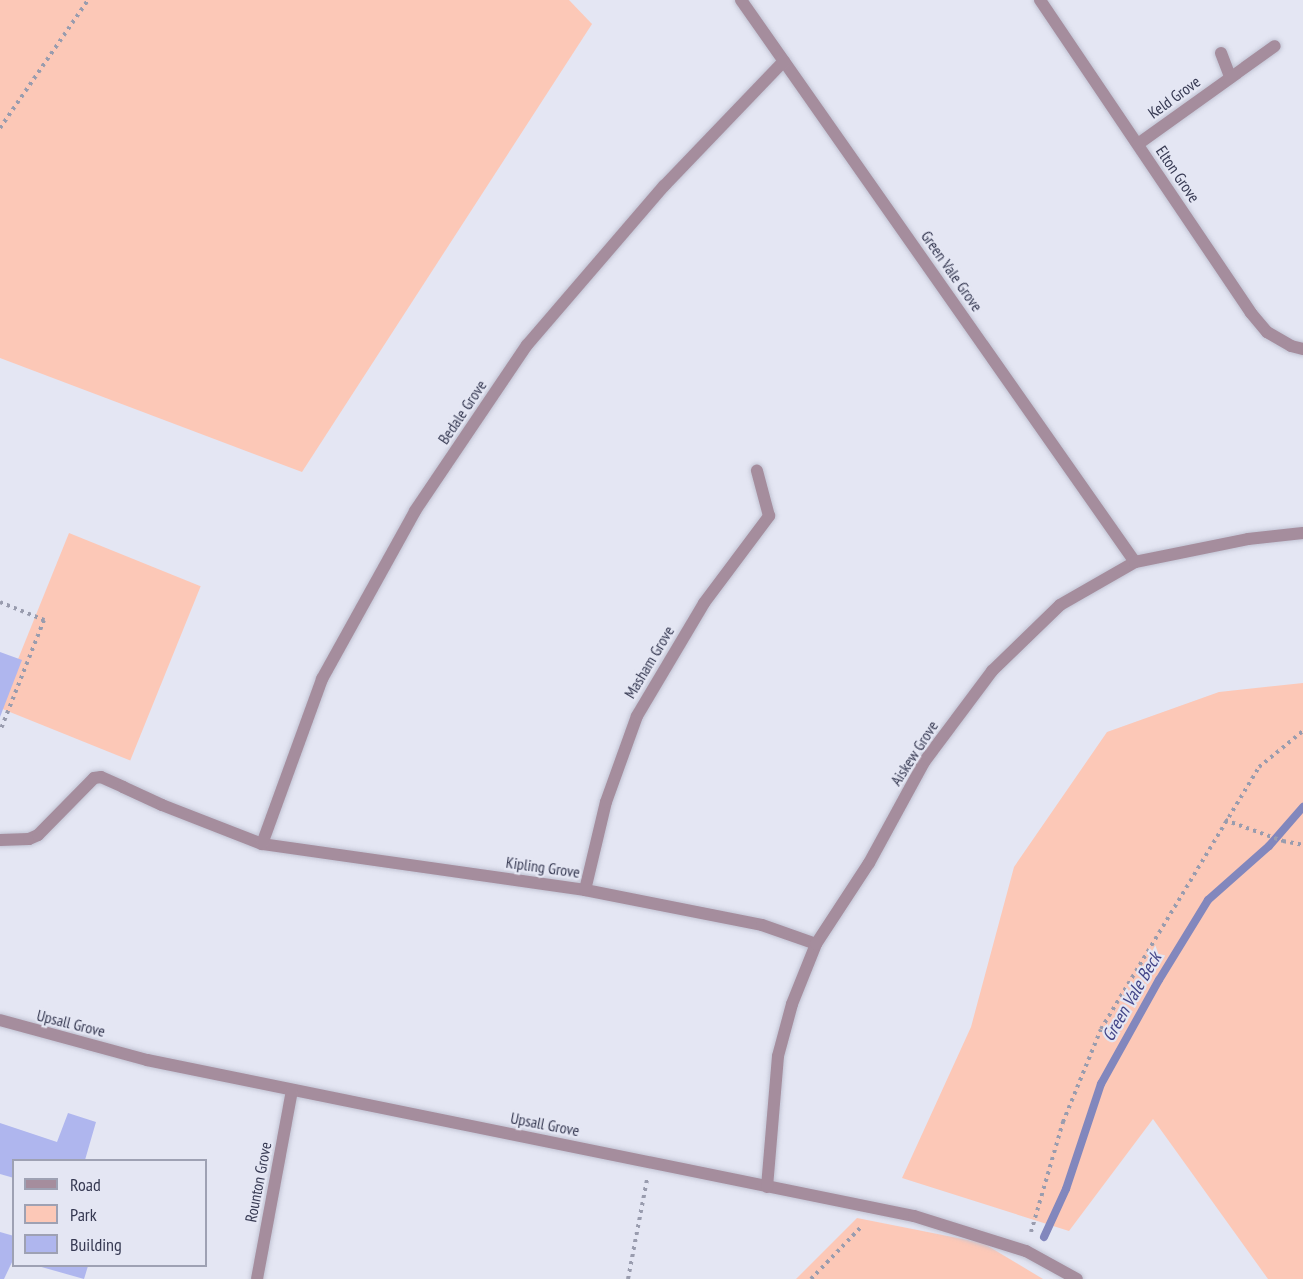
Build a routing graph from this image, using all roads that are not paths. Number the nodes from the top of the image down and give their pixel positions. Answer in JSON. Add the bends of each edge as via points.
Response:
{"nodes":[{"id":1,"x":741,"y":0,"type":"edge"},
{"id":2,"x":1041,"y":0,"type":"edge"},
{"id":3,"x":1275,"y":46,"type":"dead end"},
{"id":4,"x":1221,"y":53,"type":"dead end"},
{"id":5,"x":784,"y":61,"type":"junction"},
{"id":6,"x":1230,"y":76,"type":"junction"},
{"id":7,"x":1138,"y":144,"type":"junction"},
{"id":8,"x":1303,"y":349,"type":"edge"},
{"id":9,"x":757,"y":471,"type":"dead end"},
{"id":10,"x":1303,"y":533,"type":"edge"},
{"id":11,"x":1135,"y":562,"type":"junction"},
{"id":12,"x":0,"y":840,"type":"edge"},
{"id":13,"x":262,"y":844,"type":"junction"},
{"id":14,"x":585,"y":890,"type":"junction"},
{"id":15,"x":816,"y":944,"type":"junction"},
{"id":16,"x":0,"y":1020,"type":"edge"},
{"id":17,"x":292,"y":1090,"type":"junction"},
{"id":18,"x":766,"y":1187,"type":"junction"},
{"id":19,"x":256,"y":1279,"type":"edge"},
{"id":20,"x":1077,"y":1279,"type":"edge"}],
"edges":[{"from":1,"to":5,"type":"street","name":"Green Vale Grove"},
{"from":2,"to":7,"type":"street","name":"Elton Grove"},
{"from":3,"to":6,"type":"street","name":"Keld Grove"},
{"from":4,"to":6,"type":"street"},
{"from":5,"to":11,"type":"street","name":"Green Vale Grove"},
{"from":5,"to":13,"type":"street","name":"Bedale Grove","via":[[664,186],[527,345],[415,511],[322,679]]},
{"from":6,"to":7,"type":"street","name":"Keld Grove"},
{"from":7,"to":8,"type":"street","name":"Elton Grove","via":[[1267,333]]},
{"from":9,"to":14,"type":"street","name":"Masham Grove","via":[[769,516],[704,603],[637,716],[606,802]]},
{"from":10,"to":11,"type":"street","name":"Aiskew Grove","via":[[1248,538]]},
{"from":11,"to":15,"type":"street","name":"Aiskew Grove","via":[[1060,605],[992,671],[924,762],[869,863]]},
{"from":12,"to":13,"type":"street","name":"Kipling Grove","via":[[38,835],[94,778],[101,777]]},
{"from":13,"to":14,"type":"street","name":"Kipling Grove"},
{"from":14,"to":15,"type":"street","name":"Kipling Grove","via":[[762,925]]},
{"from":15,"to":18,"type":"street","name":"Aiskew Grove","via":[[792,1005],[778,1056]]},
{"from":16,"to":17,"type":"street","name":"Upsall Grove","via":[[147,1060]]},
{"from":17,"to":18,"type":"street","name":"Upsall Grove"},
{"from":17,"to":19,"type":"street","name":"Rounton Grove"},
{"from":18,"to":20,"type":"street","name":"Upsall Grove","via":[[914,1216],[1026,1251]]}]}
